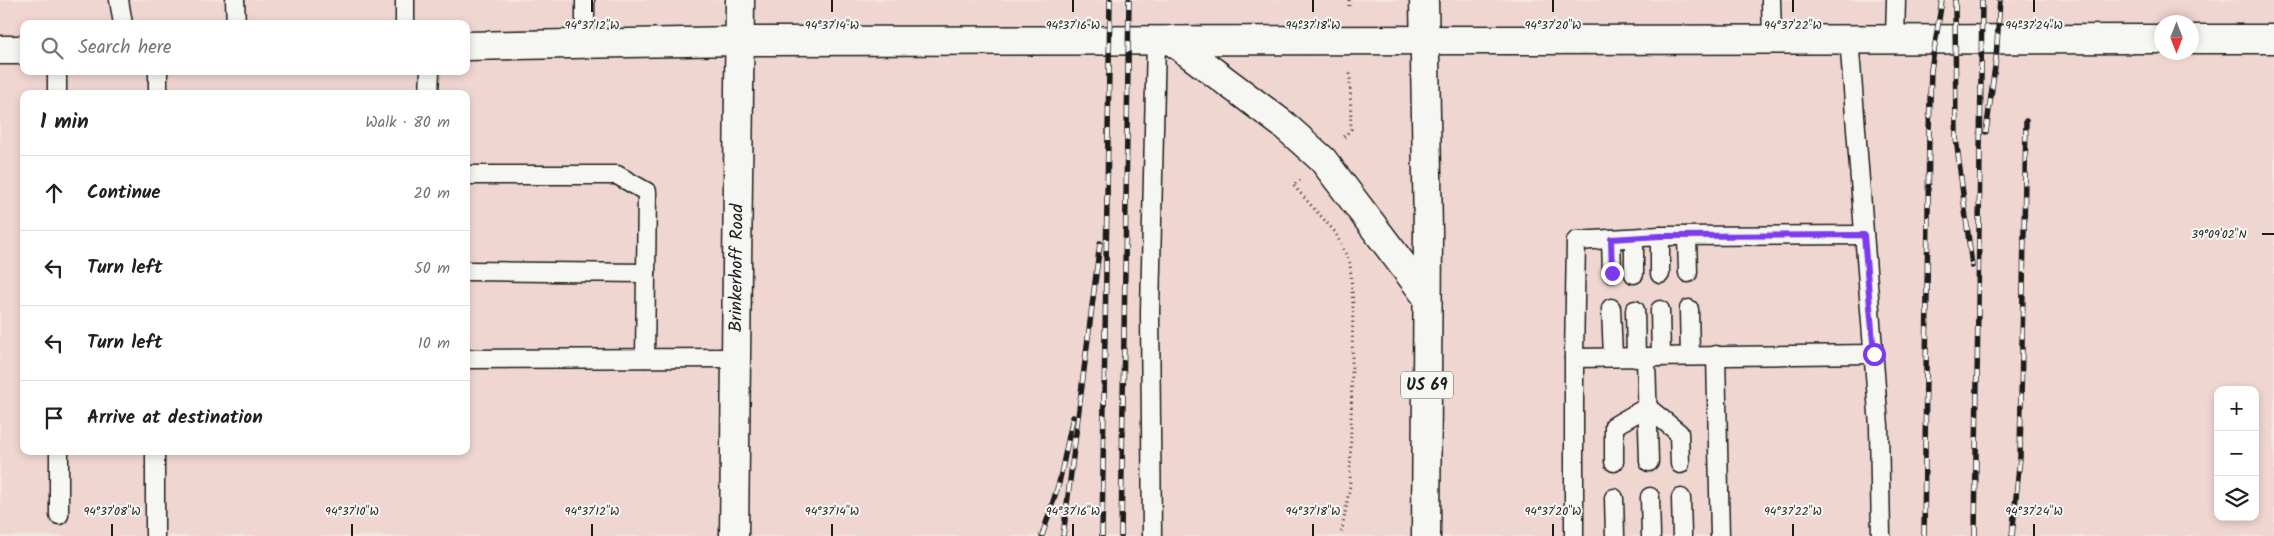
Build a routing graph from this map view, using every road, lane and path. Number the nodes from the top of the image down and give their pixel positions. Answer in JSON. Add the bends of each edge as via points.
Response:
{"nodes":[{"id":1,"x":119,"y":0,"type":"edge"},
{"id":2,"x":235,"y":0,"type":"edge"},
{"id":3,"x":405,"y":0,"type":"edge"},
{"id":4,"x":585,"y":0,"type":"edge"},
{"id":5,"x":740,"y":0,"type":"edge"},
{"id":6,"x":1348,"y":0,"type":"edge"},
{"id":7,"x":1424,"y":0,"type":"edge"},
{"id":8,"x":1771,"y":0,"type":"edge"},
{"id":9,"x":1896,"y":0,"type":"edge"},
{"id":10,"x":122,"y":20,"type":"edge"},
{"id":11,"x":236,"y":20,"type":"edge"},
{"id":12,"x":405,"y":20,"type":"edge"},
{"id":13,"x":1849,"y":38,"type":"junction"},
{"id":14,"x":1895,"y":38,"type":"junction"},
{"id":15,"x":1424,"y":39,"type":"junction"},
{"id":16,"x":1772,"y":39,"type":"junction"},
{"id":17,"x":2154,"y":39,"type":"edge"},
{"id":18,"x":2199,"y":39,"type":"edge"},
{"id":19,"x":1164,"y":40,"type":"junction"},
{"id":20,"x":1349,"y":40,"type":"junction"},
{"id":21,"x":2274,"y":40,"type":"edge"},
{"id":22,"x":739,"y":41,"type":"junction"},
{"id":23,"x":585,"y":44,"type":"junction"},
{"id":24,"x":470,"y":46,"type":"edge"},
{"id":25,"x":0,"y":50,"type":"edge"},
{"id":26,"x":20,"y":50,"type":"edge"},
{"id":27,"x":57,"y":75,"type":"edge"},
{"id":28,"x":158,"y":75,"type":"edge"},
{"id":29,"x":430,"y":75,"type":"edge"},
{"id":30,"x":57,"y":90,"type":"edge"},
{"id":31,"x":158,"y":90,"type":"edge"},
{"id":32,"x":429,"y":90,"type":"edge"},
{"id":33,"x":1323,"y":160,"type":"junction"},
{"id":34,"x":470,"y":175,"type":"edge"},
{"id":35,"x":1864,"y":235,"type":"junction"},
{"id":36,"x":1660,"y":236,"type":"junction"},
{"id":37,"x":1688,"y":236,"type":"junction"},
{"id":38,"x":1634,"y":238,"type":"junction"},
{"id":39,"x":1611,"y":239,"type":"junction"},
{"id":40,"x":470,"y":271,"type":"edge"},
{"id":41,"x":646,"y":273,"type":"junction"},
{"id":42,"x":1612,"y":273,"type":"dead end"},
{"id":43,"x":1688,"y":273,"type":"dead end"},
{"id":44,"x":1634,"y":274,"type":"dead end"},
{"id":45,"x":1660,"y":274,"type":"dead end"},
{"id":46,"x":1427,"y":297,"type":"junction"},
{"id":47,"x":1611,"y":308,"type":"dead end"},
{"id":48,"x":1689,"y":309,"type":"dead end"},
{"id":49,"x":1635,"y":310,"type":"dead end"},
{"id":50,"x":1660,"y":310,"type":"dead end"},
{"id":51,"x":1874,"y":354,"type":"junction"},
{"id":52,"x":1716,"y":355,"type":"junction"},
{"id":53,"x":1690,"y":356,"type":"junction"},
{"id":54,"x":1613,"y":357,"type":"junction"},
{"id":55,"x":1647,"y":357,"type":"junction"},
{"id":56,"x":645,"y":358,"type":"junction"},
{"id":57,"x":736,"y":358,"type":"junction"},
{"id":58,"x":1574,"y":358,"type":"junction"},
{"id":59,"x":470,"y":360,"type":"edge"},
{"id":60,"x":1647,"y":407,"type":"junction"},
{"id":61,"x":59,"y":455,"type":"edge"},
{"id":62,"x":155,"y":455,"type":"edge"},
{"id":63,"x":1614,"y":462,"type":"dead end"},
{"id":64,"x":1648,"y":462,"type":"dead end"},
{"id":65,"x":1680,"y":464,"type":"dead end"},
{"id":66,"x":1650,"y":497,"type":"dead end"},
{"id":67,"x":1614,"y":498,"type":"dead end"},
{"id":68,"x":1681,"y":498,"type":"dead end"},
{"id":69,"x":59,"y":515,"type":"dead end"},
{"id":70,"x":155,"y":536,"type":"edge"},
{"id":71,"x":734,"y":536,"type":"edge"},
{"id":72,"x":1152,"y":536,"type":"edge"},
{"id":73,"x":1340,"y":536,"type":"edge"},
{"id":74,"x":1426,"y":536,"type":"edge"},
{"id":75,"x":1574,"y":536,"type":"edge"},
{"id":76,"x":1615,"y":536,"type":"edge"},
{"id":77,"x":1651,"y":536,"type":"edge"},
{"id":78,"x":1682,"y":536,"type":"edge"},
{"id":79,"x":1720,"y":536,"type":"edge"},
{"id":80,"x":1881,"y":536,"type":"edge"}],
"edges":[{"from":1,"to":10,"type":"lane"},
{"from":2,"to":11,"type":"lane"},
{"from":3,"to":12,"type":"lane"},
{"from":4,"to":23,"type":"lane"},
{"from":5,"to":22,"type":"street","name":"Brinkerhoff Road"},
{"from":6,"to":20,"type":"path"},
{"from":7,"to":15,"type":"street","number":"US 69"},
{"from":8,"to":16,"type":"lane"},
{"from":9,"to":14,"type":"lane"},
{"from":13,"to":14,"type":"street"},
{"from":13,"to":16,"type":"street"},
{"from":13,"to":35,"type":"lane"},
{"from":14,"to":17,"type":"street"},
{"from":15,"to":16,"type":"street"},
{"from":15,"to":20,"type":"street"},
{"from":15,"to":46,"type":"street","number":"US 69"},
{"from":18,"to":21,"type":"street"},
{"from":19,"to":20,"type":"street"},
{"from":19,"to":22,"type":"street"},
{"from":19,"to":33,"type":"street","via":[[1284,125]]},
{"from":19,"to":72,"type":"lane","via":[[1150,312]]},
{"from":20,"to":33,"type":"path","via":[[1351,129]]},
{"from":22,"to":23,"type":"street"},
{"from":22,"to":57,"type":"street","name":"Brinkerhoff Road"},
{"from":23,"to":24,"type":"street"},
{"from":25,"to":26,"type":"street"},
{"from":27,"to":30,"type":"lane"},
{"from":28,"to":31,"type":"lane"},
{"from":29,"to":32,"type":"lane"},
{"from":33,"to":46,"type":"street"},
{"from":33,"to":73,"type":"path","via":[[1294,185],[1335,232],[1350,263],[1353,304],[1350,485]]},
{"from":34,"to":41,"type":"lane","via":[[617,175],[647,192]]},
{"from":35,"to":37,"type":"lane"},
{"from":35,"to":51,"type":"lane"},
{"from":36,"to":37,"type":"lane"},
{"from":36,"to":38,"type":"lane"},
{"from":36,"to":45,"type":"lane"},
{"from":37,"to":43,"type":"lane"},
{"from":38,"to":39,"type":"lane"},
{"from":38,"to":44,"type":"lane"},
{"from":39,"to":42,"type":"lane"},
{"from":39,"to":58,"type":"lane","via":[[1576,242]]},
{"from":40,"to":41,"type":"lane"},
{"from":41,"to":56,"type":"lane"},
{"from":46,"to":74,"type":"street","number":"US 69"},
{"from":47,"to":54,"type":"lane"},
{"from":48,"to":53,"type":"lane"},
{"from":49,"to":55,"type":"lane"},
{"from":50,"to":55,"type":"lane"},
{"from":51,"to":52,"type":"lane"},
{"from":51,"to":80,"type":"lane","via":[[1880,426]]},
{"from":52,"to":53,"type":"lane"},
{"from":52,"to":79,"type":"lane"},
{"from":53,"to":55,"type":"lane"},
{"from":54,"to":55,"type":"lane"},
{"from":54,"to":58,"type":"lane"},
{"from":55,"to":60,"type":"lane"},
{"from":56,"to":57,"type":"lane"},
{"from":56,"to":59,"type":"lane"},
{"from":57,"to":71,"type":"street","name":"Brinkerhoff Road"},
{"from":58,"to":75,"type":"lane"},
{"from":60,"to":63,"type":"lane","via":[[1614,426]]},
{"from":60,"to":64,"type":"lane"},
{"from":60,"to":65,"type":"lane","via":[[1679,433]]},
{"from":61,"to":69,"type":"lane"},
{"from":62,"to":70,"type":"lane"},
{"from":66,"to":77,"type":"lane"},
{"from":67,"to":76,"type":"lane"},
{"from":68,"to":78,"type":"lane"}]}
